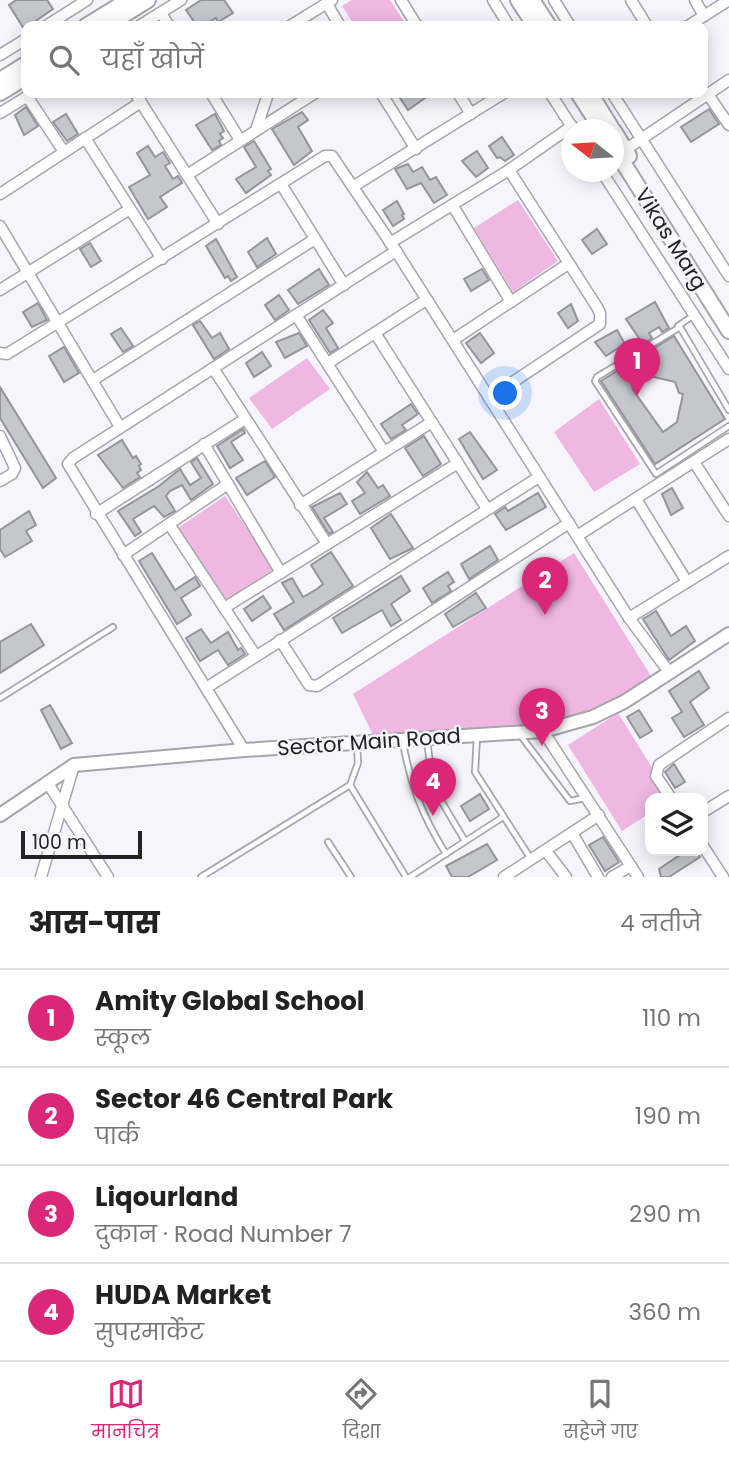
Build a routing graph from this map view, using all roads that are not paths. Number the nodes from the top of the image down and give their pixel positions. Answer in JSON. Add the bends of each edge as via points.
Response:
{"nodes":[{"id":1,"x":87,"y":0,"type":"edge"},
{"id":2,"x":128,"y":0,"type":"edge"},
{"id":3,"x":148,"y":0,"type":"edge"},
{"id":4,"x":181,"y":0,"type":"edge"},
{"id":5,"x":401,"y":0,"type":"edge"},
{"id":6,"x":493,"y":0,"type":"edge"},
{"id":7,"x":518,"y":0,"type":"edge"},
{"id":8,"x":532,"y":0,"type":"edge"},
{"id":9,"x":554,"y":0,"type":"edge"},
{"id":10,"x":631,"y":0,"type":"edge"},
{"id":11,"x":695,"y":0,"type":"edge"},
{"id":12,"x":729,"y":0,"type":"edge"},
{"id":13,"x":330,"y":2,"type":"edge"},
{"id":14,"x":161,"y":13,"type":"junction"},
{"id":15,"x":704,"y":16,"type":"junction"},
{"id":16,"x":54,"y":21,"type":"edge"},
{"id":17,"x":94,"y":21,"type":"edge"},
{"id":18,"x":114,"y":21,"type":"edge"},
{"id":19,"x":147,"y":21,"type":"edge"},
{"id":20,"x":166,"y":21,"type":"edge"},
{"id":21,"x":298,"y":21,"type":"edge"},
{"id":22,"x":338,"y":21,"type":"edge"},
{"id":23,"x":414,"y":21,"type":"edge"},
{"id":24,"x":506,"y":21,"type":"edge"},
{"id":25,"x":532,"y":21,"type":"edge"},
{"id":26,"x":545,"y":21,"type":"edge"},
{"id":27,"x":567,"y":21,"type":"edge"},
{"id":28,"x":644,"y":21,"type":"edge"},
{"id":29,"x":696,"y":21,"type":"edge"},
{"id":30,"x":21,"y":42,"type":"edge"},
{"id":31,"x":0,"y":55,"type":"edge"},
{"id":32,"x":21,"y":69,"type":"edge"},
{"id":33,"x":21,"y":79,"type":"edge"},
{"id":34,"x":729,"y":80,"type":"edge"},
{"id":35,"x":4,"y":84,"type":"edge"},
{"id":36,"x":708,"y":92,"type":"edge"},
{"id":37,"x":708,"y":94,"type":"edge"},
{"id":38,"x":25,"y":98,"type":"edge"},
{"id":39,"x":32,"y":98,"type":"edge"},
{"id":40,"x":137,"y":98,"type":"edge"},
{"id":41,"x":139,"y":98,"type":"edge"},
{"id":42,"x":214,"y":98,"type":"edge"},
{"id":43,"x":267,"y":98,"type":"edge"},
{"id":44,"x":307,"y":98,"type":"edge"},
{"id":45,"x":384,"y":98,"type":"edge"},
{"id":46,"x":461,"y":98,"type":"edge"},
{"id":47,"x":496,"y":98,"type":"edge"},
{"id":48,"x":553,"y":98,"type":"edge"},
{"id":49,"x":581,"y":98,"type":"edge"},
{"id":50,"x":593,"y":98,"type":"edge"},
{"id":51,"x":615,"y":98,"type":"edge"},
{"id":52,"x":699,"y":98,"type":"edge"},
{"id":53,"x":0,"y":113,"type":"edge"},
{"id":54,"x":471,"y":114,"type":"junction"},
{"id":55,"x":567,"y":119,"type":"edge"},
{"id":56,"x":595,"y":119,"type":"edge"},
{"id":57,"x":606,"y":119,"type":"edge"},
{"id":58,"x":729,"y":125,"type":"edge"},
{"id":59,"x":257,"y":128,"type":"junction"},
{"id":60,"x":561,"y":136,"type":"edge"},
{"id":61,"x":85,"y":138,"type":"junction"},
{"id":62,"x":639,"y":138,"type":"junction"},
{"id":63,"x":240,"y":140,"type":"junction"},
{"id":64,"x":624,"y":148,"type":"edge"},
{"id":65,"x":416,"y":149,"type":"junction"},
{"id":66,"x":64,"y":152,"type":"junction"},
{"id":67,"x":624,"y":158,"type":"edge"},
{"id":68,"x":624,"y":159,"type":"edge"},
{"id":69,"x":509,"y":170,"type":"junction"},
{"id":70,"x":187,"y":175,"type":"junction"},
{"id":71,"x":608,"y":182,"type":"edge"},
{"id":72,"x":281,"y":184,"type":"junction"},
{"id":73,"x":354,"y":186,"type":"junction"},
{"id":74,"x":0,"y":194,"type":"edge"},
{"id":75,"x":453,"y":206,"type":"junction"},
{"id":76,"x":130,"y":209,"type":"junction"},
{"id":77,"x":218,"y":224,"type":"junction"},
{"id":78,"x":0,"y":226,"type":"edge"},
{"id":79,"x":315,"y":239,"type":"junction"},
{"id":80,"x":393,"y":247,"type":"junction"},
{"id":81,"x":162,"y":259,"type":"junction"},
{"id":82,"x":568,"y":264,"type":"junction"},
{"id":83,"x":29,"y":271,"type":"junction"},
{"id":84,"x":729,"y":276,"type":"edge"},
{"id":85,"x":344,"y":285,"type":"junction"},
{"id":86,"x":0,"y":290,"type":"edge"},
{"id":87,"x":426,"y":300,"type":"junction"},
{"id":88,"x":511,"y":302,"type":"junction"},
{"id":89,"x":729,"y":312,"type":"edge"},
{"id":90,"x":296,"y":315,"type":"junction"},
{"id":91,"x":694,"y":315,"type":"junction"},
{"id":92,"x":60,"y":323,"type":"junction"},
{"id":93,"x":677,"y":327,"type":"junction"},
{"id":94,"x":729,"y":331,"type":"edge"},
{"id":95,"x":375,"y":333,"type":"junction"},
{"id":96,"x":453,"y":340,"type":"junction"},
{"id":97,"x":0,"y":353,"type":"edge"},
{"id":98,"x":328,"y":363,"type":"junction"},
{"id":99,"x":212,"y":368,"type":"junction"},
{"id":100,"x":729,"y":369,"type":"edge"},
{"id":101,"x":93,"y":380,"type":"junction"},
{"id":102,"x":489,"y":398,"type":"junction"},
{"id":103,"x":729,"y":410,"type":"edge"},
{"id":104,"x":245,"y":419,"type":"junction"},
{"id":105,"x":432,"y":422,"type":"junction"},
{"id":106,"x":729,"y":426,"type":"edge"},
{"id":107,"x":120,"y":427,"type":"junction"},
{"id":108,"x":0,"y":436,"type":"edge"},
{"id":109,"x":729,"y":439,"type":"edge"},
{"id":110,"x":204,"y":444,"type":"junction"},
{"id":111,"x":384,"y":452,"type":"junction"},
{"id":112,"x":694,"y":462,"type":"junction"},
{"id":113,"x":458,"y":463,"type":"junction"},
{"id":114,"x":539,"y":477,"type":"junction"},
{"id":115,"x":0,"y":481,"type":"edge"},
{"id":116,"x":228,"y":484,"type":"junction"},
{"id":117,"x":636,"y":499,"type":"junction"},
{"id":118,"x":300,"y":505,"type":"junction"},
{"id":119,"x":487,"y":509,"type":"junction"},
{"id":120,"x":96,"y":514,"type":"junction"},
{"id":121,"x":729,"y":516,"type":"edge"},
{"id":122,"x":569,"y":523,"type":"junction"},
{"id":123,"x":169,"y":524,"type":"junction"},
{"id":124,"x":577,"y":536,"type":"junction"},
{"id":125,"x":327,"y":544,"type":"junction"},
{"id":126,"x":123,"y":555,"type":"junction"},
{"id":127,"x":729,"y":556,"type":"edge"},
{"id":128,"x":281,"y":573,"type":"junction"},
{"id":129,"x":687,"y":582,"type":"junction"},
{"id":130,"x":224,"y":608,"type":"junction"},
{"id":131,"x":629,"y":618,"type":"junction"},
{"id":132,"x":113,"y":627,"type":"dead end"},
{"id":133,"x":728,"y":636,"type":"edge"},
{"id":134,"x":280,"y":640,"type":"junction"},
{"id":135,"x":256,"y":656,"type":"junction"},
{"id":136,"x":668,"y":672,"type":"junction"},
{"id":137,"x":206,"y":688,"type":"junction"},
{"id":138,"x":0,"y":698,"type":"edge"},
{"id":139,"x":729,"y":718,"type":"edge"},
{"id":140,"x":543,"y":731,"type":"junction"},
{"id":141,"x":519,"y":733,"type":"junction"},
{"id":142,"x":478,"y":735,"type":"junction"},
{"id":143,"x":426,"y":737,"type":"junction"},
{"id":144,"x":403,"y":739,"type":"junction"},
{"id":145,"x":357,"y":745,"type":"junction"},
{"id":146,"x":244,"y":750,"type":"junction"},
{"id":147,"x":74,"y":765,"type":"junction"},
{"id":148,"x":47,"y":782,"type":"junction"},
{"id":149,"x":350,"y":785,"type":"junction"},
{"id":150,"x":668,"y":793,"type":"edge"},
{"id":151,"x":729,"y":796,"type":"edge"},
{"id":152,"x":587,"y":797,"type":"junction"},
{"id":153,"x":63,"y":805,"type":"junction"},
{"id":154,"x":708,"y":809,"type":"edge"},
{"id":155,"x":0,"y":815,"type":"edge"},
{"id":156,"x":599,"y":815,"type":"junction"},
{"id":157,"x":503,"y":817,"type":"junction"},
{"id":158,"x":572,"y":833,"type":"junction"},
{"id":159,"x":465,"y":841,"type":"junction"},
{"id":160,"x":328,"y":842,"type":"dead end"},
{"id":161,"x":546,"y":851,"type":"junction"},
{"id":162,"x":446,"y":854,"type":"junction"},
{"id":163,"x":708,"y":854,"type":"edge"},
{"id":164,"x":531,"y":859,"type":"junction"},
{"id":165,"x":631,"y":866,"type":"junction"},
{"id":166,"x":41,"y":877,"type":"edge"},
{"id":167,"x":108,"y":877,"type":"edge"},
{"id":168,"x":201,"y":877,"type":"edge"},
{"id":169,"x":351,"y":877,"type":"edge"},
{"id":170,"x":408,"y":877,"type":"edge"},
{"id":171,"x":504,"y":877,"type":"edge"},
{"id":172,"x":566,"y":877,"type":"edge"},
{"id":173,"x":598,"y":877,"type":"edge"},
{"id":174,"x":612,"y":877,"type":"edge"},
{"id":175,"x":638,"y":877,"type":"edge"},
{"id":176,"x":723,"y":877,"type":"edge"}],
"edges":[{"from":1,"to":16,"type":"street"},
{"from":2,"to":17,"type":"main road"},
{"from":3,"to":18,"type":"main road"},
{"from":4,"to":14,"type":"street"},
{"from":5,"to":23,"type":"street"},
{"from":6,"to":24,"type":"street"},
{"from":7,"to":25,"type":"main road"},
{"from":8,"to":26,"type":"main road"},
{"from":9,"to":27,"type":"street"},
{"from":10,"to":28,"type":"street"},
{"from":11,"to":15,"type":"street"},
{"from":12,"to":15,"type":"street"},
{"from":13,"to":21,"type":"street"},
{"from":13,"to":22,"type":"street"},
{"from":14,"to":19,"type":"street"},
{"from":14,"to":20,"type":"street"},
{"from":15,"to":29,"type":"street"},
{"from":30,"to":31,"type":"street"},
{"from":32,"to":35,"type":"main road"},
{"from":33,"to":35,"type":"main road"},
{"from":34,"to":36,"type":"street"},
{"from":37,"to":58,"type":"street"},
{"from":38,"to":53,"type":"street"},
{"from":39,"to":66,"type":"street"},
{"from":40,"to":61,"type":"street"},
{"from":41,"to":70,"type":"street"},
{"from":42,"to":63,"type":"street"},
{"from":43,"to":59,"type":"street"},
{"from":44,"to":59,"type":"street"},
{"from":45,"to":65,"type":"street"},
{"from":46,"to":54,"type":"street"},
{"from":47,"to":54,"type":"street"},
{"from":48,"to":55,"type":"street"},
{"from":49,"to":56,"type":"main road"},
{"from":50,"to":57,"type":"main road","name":"Vikas Marg"},
{"from":51,"to":62,"type":"street"},
{"from":52,"to":62,"type":"street"},
{"from":54,"to":65,"type":"street"},
{"from":59,"to":63,"type":"street"},
{"from":60,"to":69,"type":"street"},
{"from":61,"to":66,"type":"street"},
{"from":61,"to":76,"type":"street"},
{"from":62,"to":64,"type":"street"},
{"from":62,"to":84,"type":"street"},
{"from":63,"to":70,"type":"street"},
{"from":65,"to":73,"type":"street"},
{"from":66,"to":74,"type":"street"},
{"from":67,"to":89,"type":"main road","name":"Vikas Marg"},
{"from":68,"to":94,"type":"main road","name":"Vikas Marg"},
{"from":69,"to":75,"type":"street"},
{"from":69,"to":82,"type":"street"},
{"from":70,"to":77,"type":"street"},
{"from":71,"to":91,"type":"street"},
{"from":72,"to":73,"type":"street","via":[[325,156],[337,160]]},
{"from":72,"to":77,"type":"street"},
{"from":72,"to":79,"type":"street"},
{"from":73,"to":80,"type":"street"},
{"from":75,"to":80,"type":"street"},
{"from":75,"to":88,"type":"street"},
{"from":76,"to":81,"type":"street"},
{"from":76,"to":83,"type":"street"},
{"from":77,"to":81,"type":"street"},
{"from":78,"to":83,"type":"street"},
{"from":79,"to":85,"type":"street"},
{"from":79,"to":101,"type":"street"},
{"from":80,"to":85,"type":"street"},
{"from":80,"to":87,"type":"street"},
{"from":81,"to":92,"type":"street"},
{"from":82,"to":88,"type":"street"},
{"from":82,"to":102,"type":"street","via":[[600,313],[600,324]]},
{"from":83,"to":86,"type":"street"},
{"from":83,"to":92,"type":"street"},
{"from":85,"to":90,"type":"street"},
{"from":87,"to":95,"type":"street"},
{"from":87,"to":96,"type":"street"},
{"from":88,"to":96,"type":"street"},
{"from":90,"to":98,"type":"street"},
{"from":90,"to":99,"type":"street"},
{"from":91,"to":93,"type":"lane"},
{"from":91,"to":100,"type":"street"},
{"from":92,"to":97,"type":"street","via":[[7,354]]},
{"from":92,"to":101,"type":"street"},
{"from":93,"to":103,"type":"lane"},
{"from":93,"to":106,"type":"lane","via":[[597,377],[595,385],[656,474]]},
{"from":95,"to":98,"type":"street"},
{"from":95,"to":105,"type":"street"},
{"from":96,"to":102,"type":"street"},
{"from":98,"to":111,"type":"street"},
{"from":99,"to":104,"type":"street"},
{"from":99,"to":107,"type":"street"},
{"from":101,"to":107,"type":"street"},
{"from":102,"to":114,"type":"street"},
{"from":104,"to":110,"type":"street"},
{"from":104,"to":118,"type":"street"},
{"from":105,"to":111,"type":"street"},
{"from":105,"to":113,"type":"street"},
{"from":107,"to":120,"type":"street","via":[[68,464]]},
{"from":108,"to":115,"type":"street","via":[[15,468]]},
{"from":109,"to":112,"type":"street"},
{"from":110,"to":116,"type":"street"},
{"from":110,"to":120,"type":"street"},
{"from":111,"to":118,"type":"street"},
{"from":112,"to":117,"type":"street"},
{"from":112,"to":121,"type":"street"},
{"from":113,"to":119,"type":"street"},
{"from":113,"to":125,"type":"street"},
{"from":114,"to":119,"type":"street"},
{"from":114,"to":122,"type":"street"},
{"from":116,"to":123,"type":"street"},
{"from":116,"to":128,"type":"street"},
{"from":117,"to":124,"type":"street"},
{"from":117,"to":129,"type":"street"},
{"from":118,"to":125,"type":"street"},
{"from":119,"to":134,"type":"street"},
{"from":120,"to":126,"type":"street"},
{"from":122,"to":124,"type":"street"},
{"from":122,"to":134,"type":"street","via":[[317,686],[309,685]]},
{"from":123,"to":126,"type":"street"},
{"from":123,"to":130,"type":"street"},
{"from":124,"to":131,"type":"street"},
{"from":125,"to":128,"type":"street"},
{"from":126,"to":137,"type":"street"},
{"from":127,"to":129,"type":"street"},
{"from":128,"to":130,"type":"street"},
{"from":129,"to":131,"type":"street"},
{"from":130,"to":135,"type":"street"},
{"from":131,"to":136,"type":"street"},
{"from":132,"to":138,"type":"lane"},
{"from":133,"to":136,"type":"street","name":"Sector Main Road"},
{"from":134,"to":135,"type":"street"},
{"from":135,"to":137,"type":"street"},
{"from":136,"to":140,"type":"street","name":"Sector Main Road","via":[[593,717]]},
{"from":137,"to":146,"type":"street"},
{"from":139,"to":150,"type":"street","via":[[659,765],[656,776]]},
{"from":140,"to":141,"type":"street","name":"Sector Main Road"},
{"from":140,"to":152,"type":"street"},
{"from":141,"to":142,"type":"street","name":"Sector Main Road"},
{"from":141,"to":152,"type":"lane","via":[[570,801]]},
{"from":142,"to":143,"type":"street","name":"Sector Main Road"},
{"from":142,"to":157,"type":"lane","via":[[475,772]]},
{"from":143,"to":144,"type":"street","name":"Sector Main Road"},
{"from":143,"to":159,"type":"lane","via":[[433,787]]},
{"from":144,"to":145,"type":"street","name":"Sector Main Road"},
{"from":144,"to":162,"type":"lane","via":[[413,791]]},
{"from":145,"to":146,"type":"street","name":"Sector Main Road"},
{"from":145,"to":149,"type":"lane","via":[[358,763]]},
{"from":146,"to":147,"type":"street","name":"Sector Main Road"},
{"from":147,"to":148,"type":"street","name":"Sector Main Road"},
{"from":147,"to":153,"type":"street"},
{"from":148,"to":153,"type":"street"},
{"from":148,"to":155,"type":"street","name":"Sector Main Road"},
{"from":149,"to":168,"type":"lane"},
{"from":149,"to":170,"type":"lane"},
{"from":151,"to":154,"type":"street"},
{"from":152,"to":156,"type":"street"},
{"from":153,"to":166,"type":"street"},
{"from":153,"to":167,"type":"street"},
{"from":156,"to":158,"type":"street"},
{"from":156,"to":165,"type":"street"},
{"from":157,"to":159,"type":"lane"},
{"from":157,"to":164,"type":"lane"},
{"from":158,"to":161,"type":"street"},
{"from":158,"to":173,"type":"street"},
{"from":159,"to":162,"type":"lane"},
{"from":160,"to":169,"type":"lane"},
{"from":161,"to":164,"type":"street"},
{"from":161,"to":172,"type":"street"},
{"from":162,"to":170,"type":"lane"},
{"from":163,"to":176,"type":"street"},
{"from":164,"to":171,"type":"street"},
{"from":165,"to":174,"type":"street"},
{"from":165,"to":175,"type":"street"}]}
